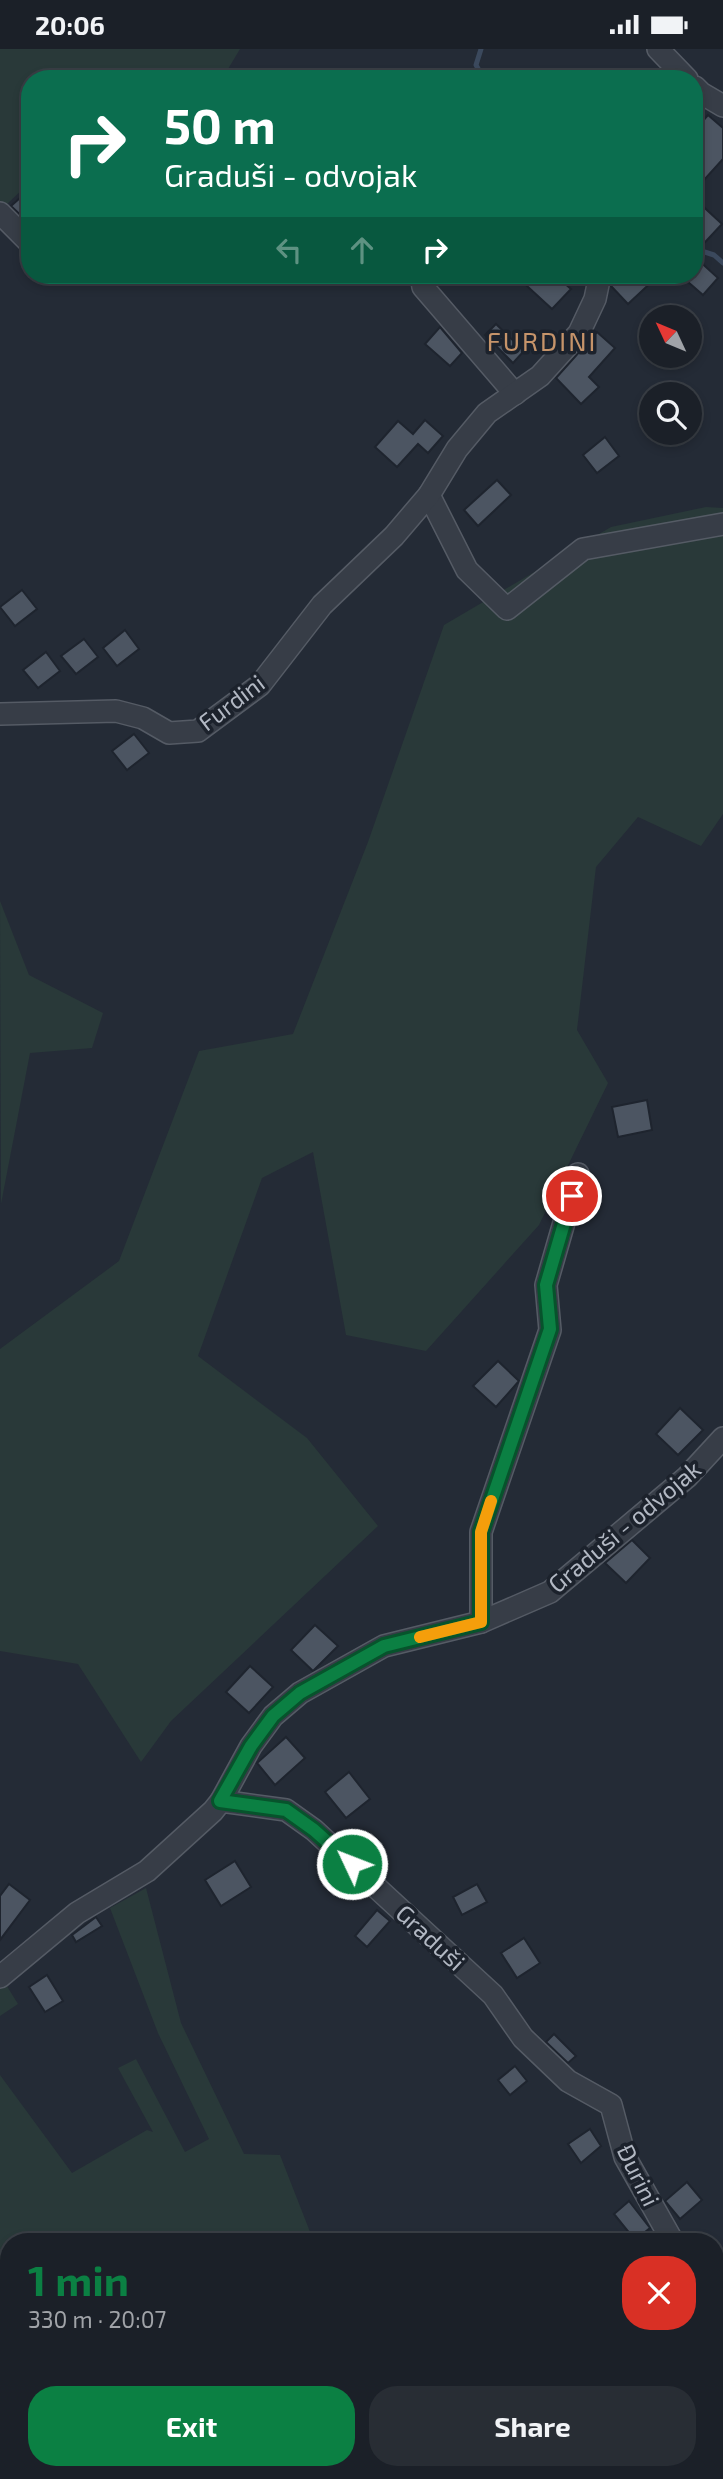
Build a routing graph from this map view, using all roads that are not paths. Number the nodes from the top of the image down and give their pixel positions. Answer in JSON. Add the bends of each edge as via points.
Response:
{"nodes":[{"id":1,"x":658,"y":49,"type":"edge"},
{"id":2,"x":677,"y":70,"type":"edge"},
{"id":3,"x":703,"y":94,"type":"edge"},
{"id":4,"x":723,"y":106,"type":"edge"},
{"id":5,"x":0,"y":213,"type":"edge"},
{"id":6,"x":21,"y":234,"type":"edge"},
{"id":7,"x":422,"y":284,"type":"edge"},
{"id":8,"x":598,"y":284,"type":"edge"},
{"id":9,"x":515,"y":394,"type":"junction"},
{"id":10,"x":429,"y":495,"type":"junction"},
{"id":11,"x":723,"y":524,"type":"edge"},
{"id":12,"x":0,"y":714,"type":"edge"},
{"id":13,"x":579,"y":1174,"type":"dead end"},
{"id":14,"x":723,"y":1438,"type":"edge"},
{"id":15,"x":481,"y":1622,"type":"junction"},
{"id":16,"x":220,"y":1801,"type":"junction"},
{"id":17,"x":0,"y":1977,"type":"edge"},
{"id":18,"x":611,"y":2105,"type":"joint"},
{"id":19,"x":668,"y":2233,"type":"edge"}],
"edges":[{"from":1,"to":2,"type":"street"},
{"from":3,"to":4,"type":"street"},
{"from":5,"to":6,"type":"street"},
{"from":7,"to":9,"type":"street"},
{"from":8,"to":9,"type":"street","name":"Furdini","via":[[579,333],[540,376]]},
{"from":9,"to":10,"type":"street","name":"Furdini","via":[[487,413]]},
{"from":10,"to":11,"type":"street","via":[[467,570],[507,608],[583,549]]},
{"from":10,"to":12,"type":"street","name":"Furdini","via":[[323,605],[260,685],[198,731],[169,733],[143,718],[116,711]]},
{"from":13,"to":15,"type":"street","via":[[546,1285],[550,1329],[481,1532]]},
{"from":14,"to":15,"type":"street","name":"Graduši - odvojak","via":[[687,1477],[550,1592]]},
{"from":15,"to":16,"type":"street","name":"Graduši - odvojak","via":[[384,1646],[300,1693],[273,1716]]},
{"from":16,"to":17,"type":"street","via":[[147,1871],[77,1913]]},
{"from":16,"to":18,"type":"street","name":"Graduši","via":[[286,1810],[314,1830],[494,1995],[523,2038],[568,2081]]},
{"from":18,"to":19,"type":"street","name":"Đurini","via":[[625,2157]]}]}
